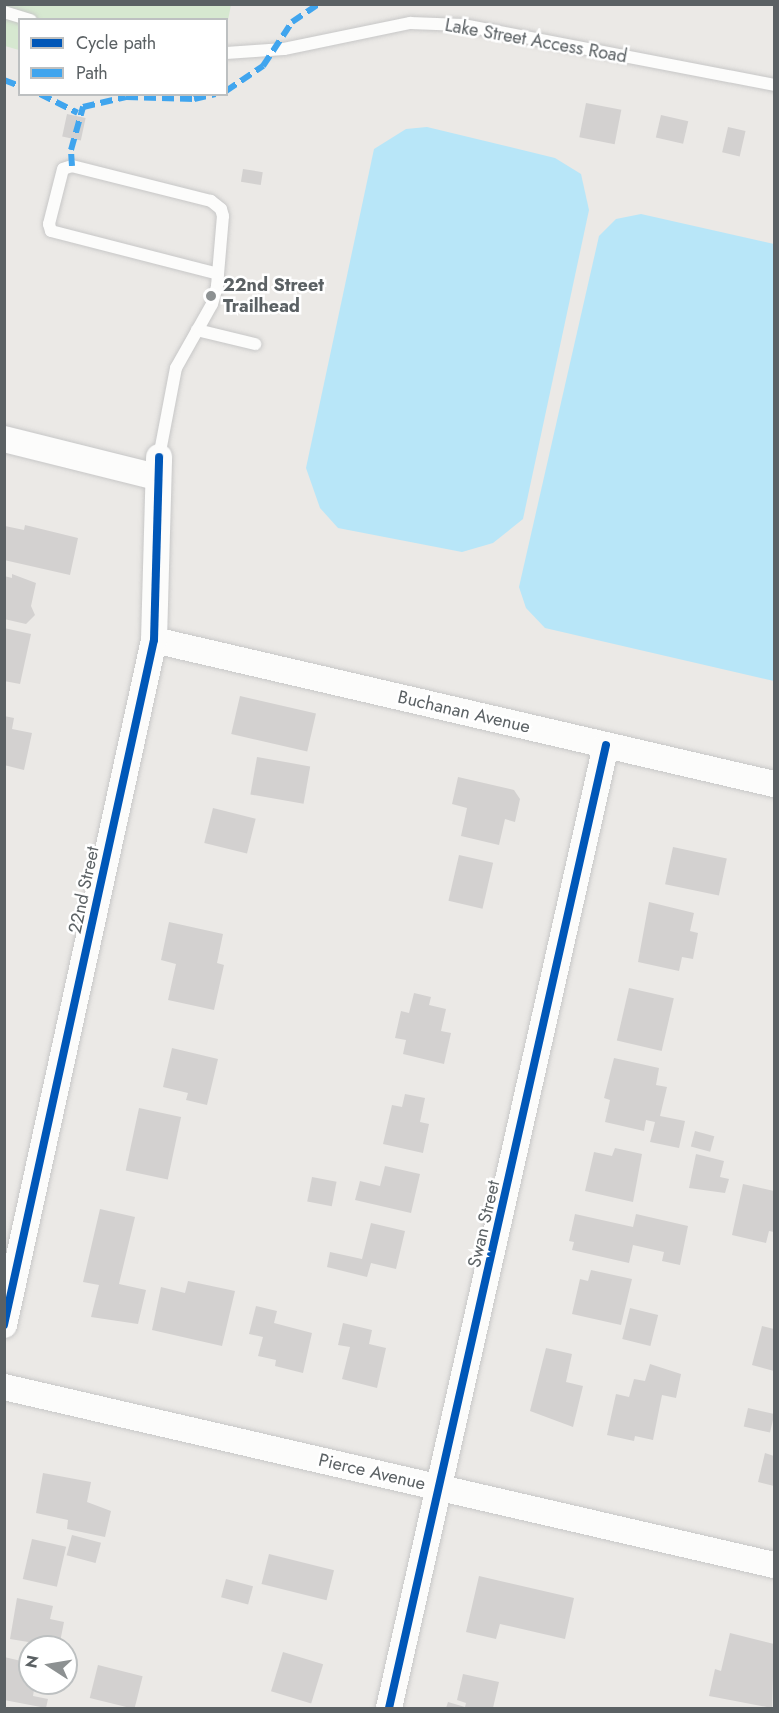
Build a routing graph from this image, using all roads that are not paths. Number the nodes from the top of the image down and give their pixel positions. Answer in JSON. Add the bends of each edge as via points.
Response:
{"nodes":[{"id":1,"x":4,"y":12,"type":"edge"},
{"id":2,"x":24,"y":18,"type":"edge"},
{"id":3,"x":228,"y":53,"type":"edge"},
{"id":4,"x":774,"y":85,"type":"edge"},
{"id":5,"x":218,"y":274,"type":"junction"},
{"id":6,"x":197,"y":330,"type":"junction"},
{"id":7,"x":255,"y":344,"type":"dead end"},
{"id":8,"x":4,"y":439,"type":"edge"},
{"id":9,"x":157,"y":467,"type":"junction"},
{"id":10,"x":154,"y":640,"type":"junction"},
{"id":11,"x":606,"y":745,"type":"junction"},
{"id":12,"x":774,"y":784,"type":"edge"},
{"id":13,"x":4,"y":1325,"type":"edge"},
{"id":14,"x":4,"y":1387,"type":"edge"},
{"id":15,"x":440,"y":1488,"type":"junction"},
{"id":16,"x":774,"y":1565,"type":"edge"},
{"id":17,"x":389,"y":1708,"type":"edge"}],
"edges":[{"from":1,"to":2,"type":"lane"},
{"from":3,"to":4,"type":"lane","name":"Lake Street Access Road","via":[[284,49],[410,23],[463,25]]},
{"from":5,"to":5,"type":"lane","via":[[223,216],[218,205],[72,166],[63,170],[49,224],[51,231]]},
{"from":5,"to":6,"type":"lane","via":[[212,304]]},
{"from":6,"to":7,"type":"lane"},
{"from":6,"to":9,"type":"lane","via":[[171,385]]},
{"from":8,"to":9,"type":"street"},
{"from":9,"to":10,"type":"street","name":"22nd Street"},
{"from":10,"to":11,"type":"street","name":"Buchanan Avenue"},
{"from":10,"to":13,"type":"street","name":"22nd Street"},
{"from":11,"to":12,"type":"street","name":"Buchanan Avenue"},
{"from":11,"to":15,"type":"street","name":"Swan Street"},
{"from":14,"to":15,"type":"street","name":"Pierce Avenue"},
{"from":15,"to":16,"type":"street","name":"Pierce Avenue"},
{"from":15,"to":17,"type":"street","name":"Swan Street"}]}
